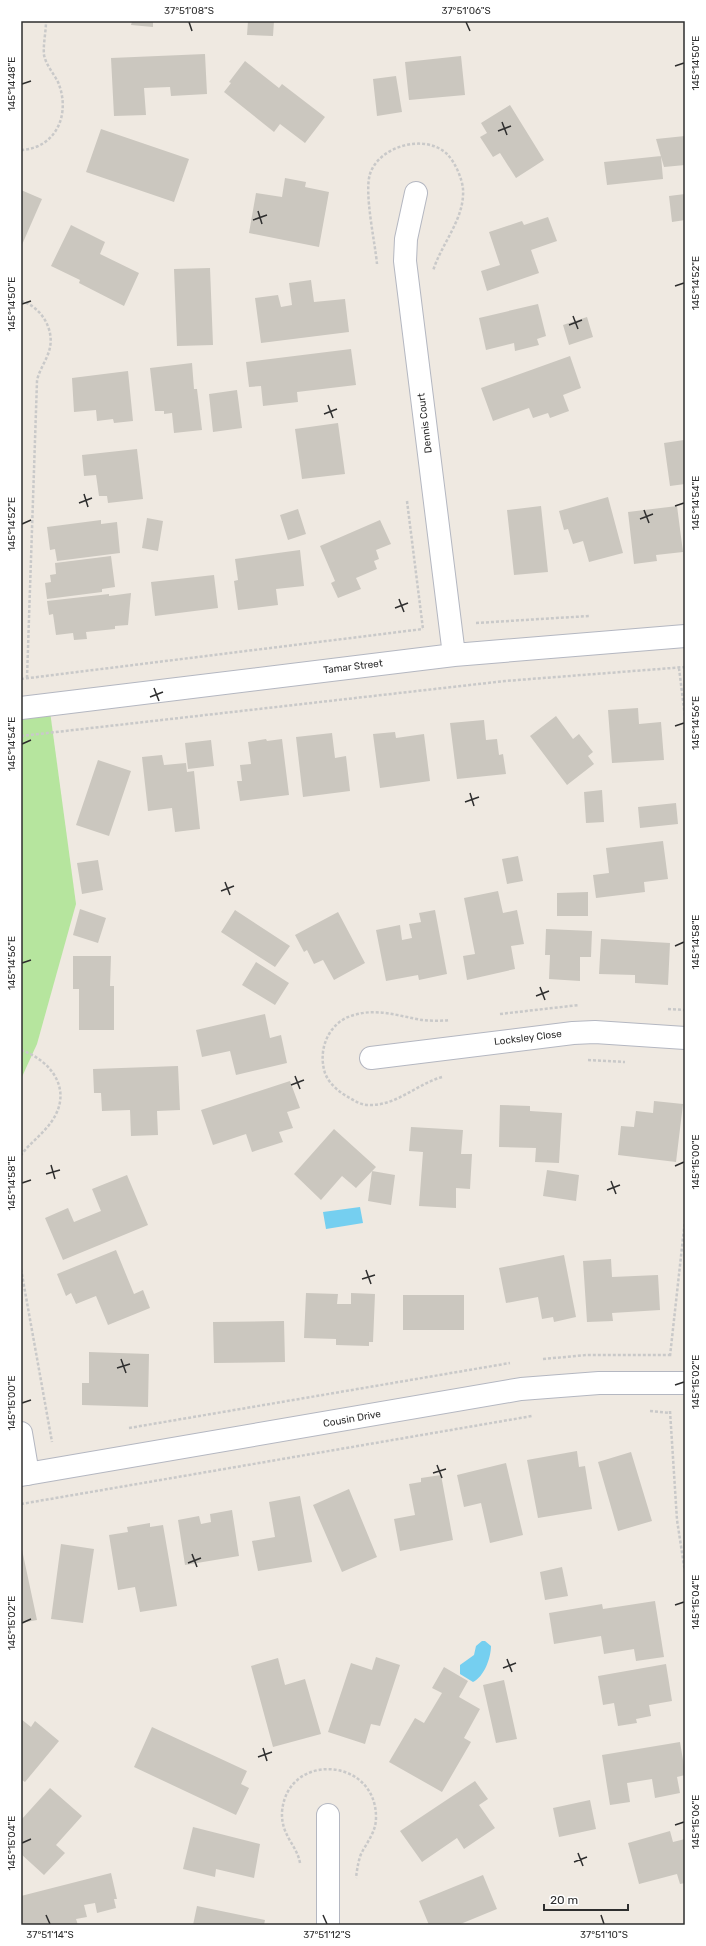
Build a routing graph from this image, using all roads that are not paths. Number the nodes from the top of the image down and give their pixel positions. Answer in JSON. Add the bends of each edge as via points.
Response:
{"nodes":[{"id":1,"x":416,"y":193,"type":"dead end"},
{"id":2,"x":685,"y":636,"type":"edge"},
{"id":3,"x":454,"y":655,"type":"junction"},
{"id":4,"x":21,"y":708,"type":"edge"},
{"id":5,"x":685,"y":1038,"type":"edge"},
{"id":6,"x":372,"y":1058,"type":"dead end"},
{"id":7,"x":685,"y":1383,"type":"edge"},
{"id":8,"x":21,"y":1433,"type":"edge"},
{"id":9,"x":24,"y":1475,"type":"edge"},
{"id":10,"x":328,"y":1815,"type":"dead end"},
{"id":11,"x":328,"y":1925,"type":"edge"}],
"edges":[{"from":1,"to":3,"type":"street","name":"Dennis Court","via":[[406,239],[405,261]]},
{"from":2,"to":3,"type":"street","name":"Tamar Street"},
{"from":3,"to":4,"type":"street","name":"Tamar Street"},
{"from":5,"to":6,"type":"street","name":"Locksley Close","via":[[573,1033]]},
{"from":7,"to":9,"type":"street","name":"Cousin Drive","via":[[598,1383],[521,1389]]},
{"from":8,"to":9,"type":"street"},
{"from":10,"to":11,"type":"street"}]}
